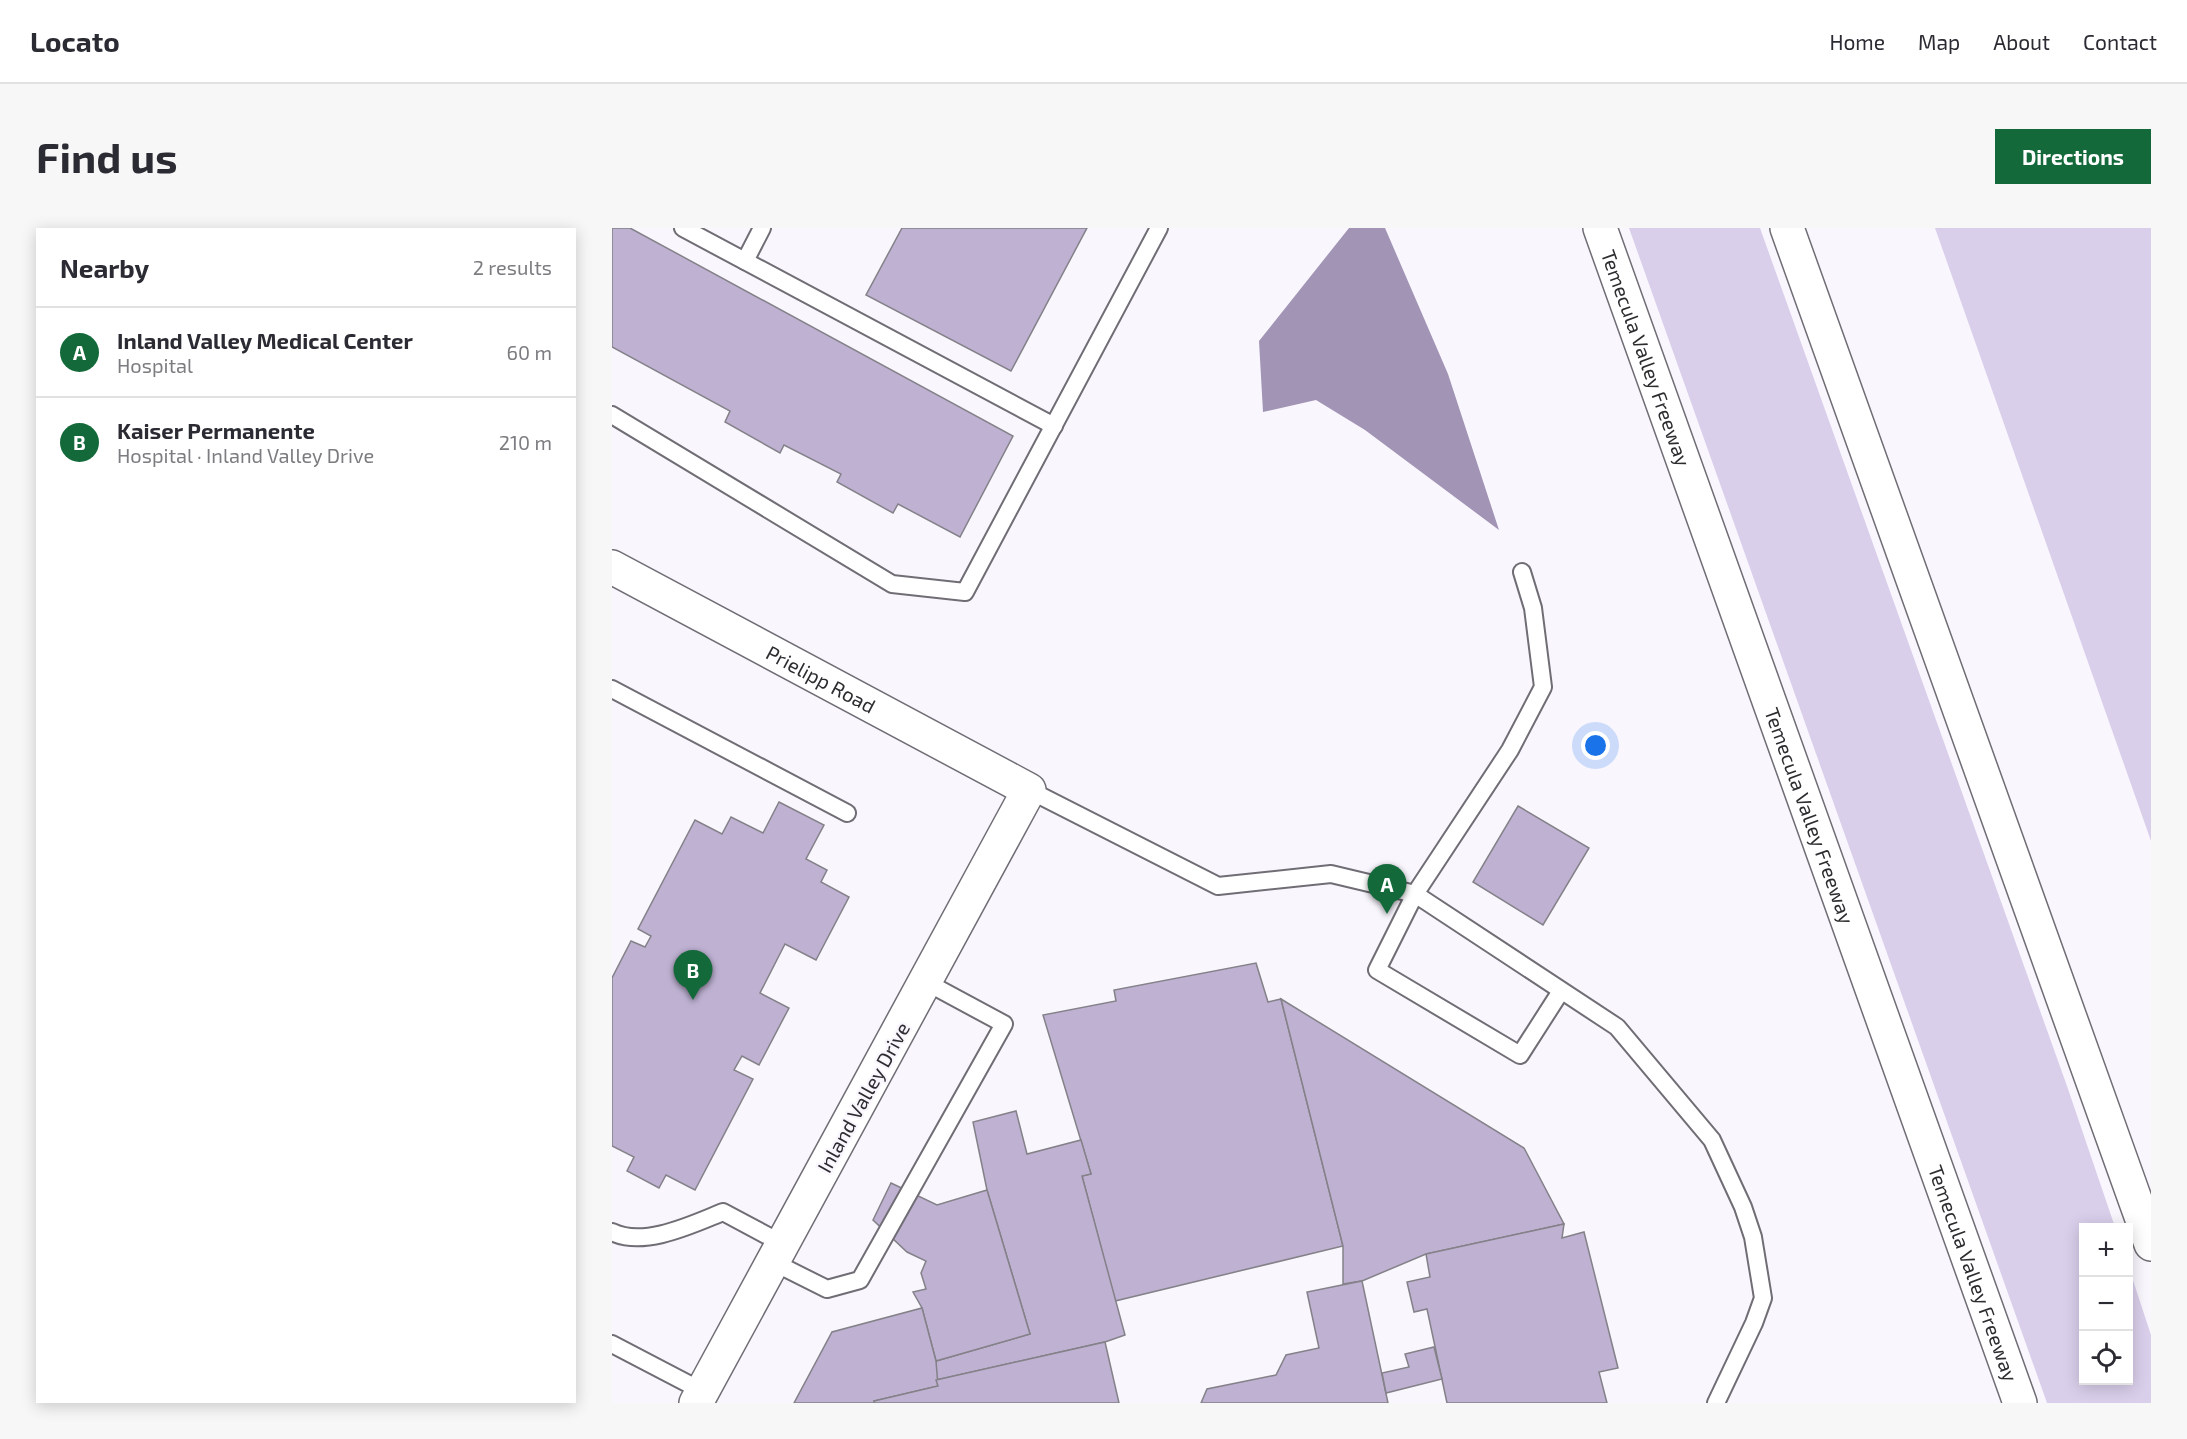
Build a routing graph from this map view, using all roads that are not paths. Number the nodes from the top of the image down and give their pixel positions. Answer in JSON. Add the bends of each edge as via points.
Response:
{"nodes":[{"id":1,"x":683,"y":228,"type":"edge"},
{"id":2,"x":762,"y":228,"type":"edge"},
{"id":3,"x":1159,"y":228,"type":"edge"},
{"id":4,"x":1600,"y":228,"type":"edge"},
{"id":5,"x":1787,"y":228,"type":"edge"},
{"id":6,"x":744,"y":261,"type":"junction"},
{"id":7,"x":612,"y":415,"type":"edge"},
{"id":8,"x":1054,"y":426,"type":"junction"},
{"id":9,"x":612,"y":567,"type":"edge"},
{"id":10,"x":1522,"y":572,"type":"dead end"},
{"id":11,"x":612,"y":689,"type":"edge"},
{"id":12,"x":1029,"y":790,"type":"junction"},
{"id":13,"x":847,"y":813,"type":"dead end"},
{"id":14,"x":1415,"y":894,"type":"junction"},
{"id":15,"x":926,"y":982,"type":"junction"},
{"id":16,"x":1561,"y":991,"type":"junction"},
{"id":17,"x":612,"y":1232,"type":"edge"},
{"id":18,"x":2151,"y":1244,"type":"edge"},
{"id":19,"x":778,"y":1253,"type":"junction"},
{"id":20,"x":612,"y":1344,"type":"edge"},
{"id":21,"x":699,"y":1397,"type":"edge"},
{"id":22,"x":1716,"y":1403,"type":"edge"},
{"id":23,"x":2020,"y":1403,"type":"edge"}],
"edges":[{"from":1,"to":6,"type":"lane"},
{"from":2,"to":6,"type":"lane"},
{"from":3,"to":8,"type":"lane"},
{"from":4,"to":23,"type":"main road","name":"Temecula Valley Freeway"},
{"from":5,"to":18,"type":"main road"},
{"from":6,"to":8,"type":"lane"},
{"from":7,"to":8,"type":"lane","via":[[892,584],[965,592]]},
{"from":9,"to":12,"type":"main road","name":"Prielipp Road"},
{"from":10,"to":14,"type":"lane","via":[[1533,608],[1543,687],[1510,750]]},
{"from":11,"to":13,"type":"lane"},
{"from":12,"to":14,"type":"lane","via":[[1218,886],[1331,874]]},
{"from":12,"to":15,"type":"main road","name":"Inland Valley Drive"},
{"from":14,"to":16,"type":"lane"},
{"from":14,"to":16,"type":"lane","via":[[1377,970],[1520,1055]]},
{"from":15,"to":19,"type":"main road","name":"Inland Valley Drive"},
{"from":15,"to":19,"type":"lane","via":[[1004,1024],[860,1280],[827,1289]]},
{"from":16,"to":22,"type":"lane","via":[[1617,1027],[1660,1077],[1712,1140],[1743,1207],[1753,1237],[1763,1298]]},
{"from":17,"to":19,"type":"lane","via":[[645,1238],[723,1212]]},
{"from":19,"to":21,"type":"main road","name":"Inland Valley Drive"},
{"from":20,"to":21,"type":"lane"}]}
